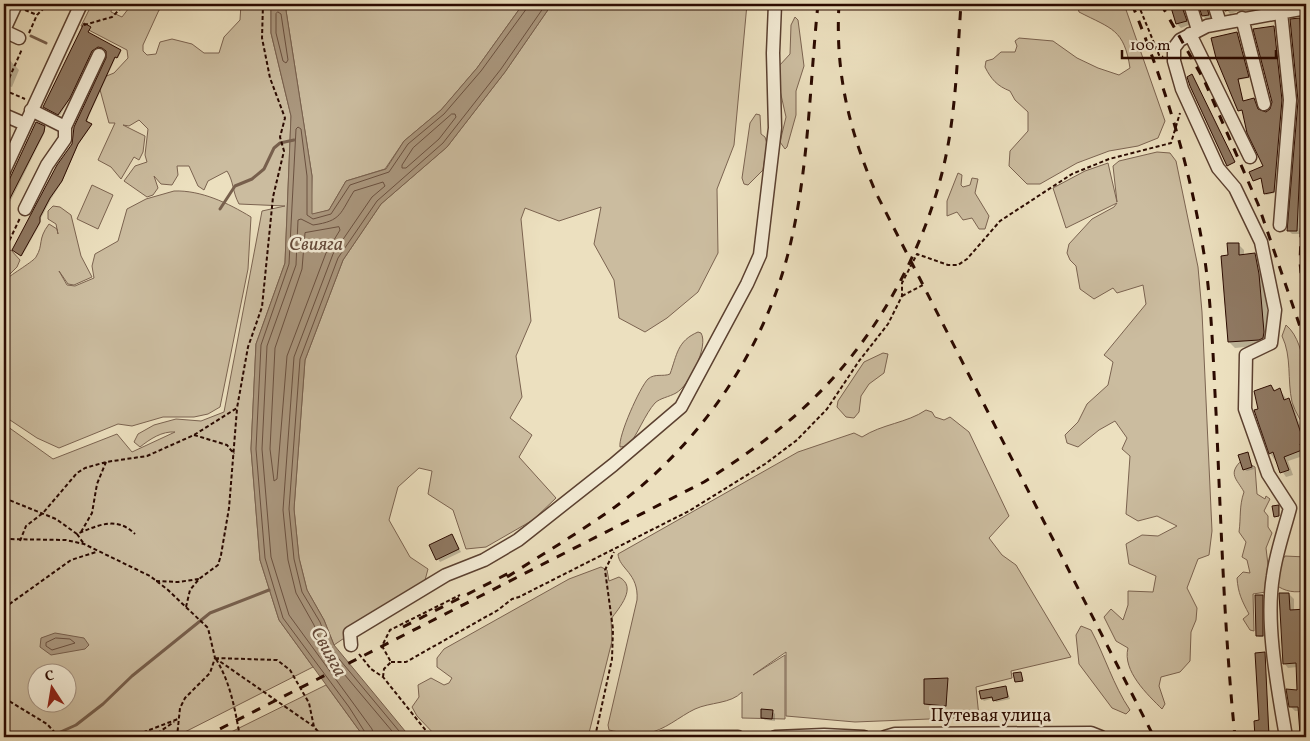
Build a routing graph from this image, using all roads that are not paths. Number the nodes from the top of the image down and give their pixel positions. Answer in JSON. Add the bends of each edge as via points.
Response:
{"nodes":[{"id":1,"x":16,"y":4,"type":"edge"},
{"id":2,"x":81,"y":4,"type":"edge"},
{"id":3,"x":775,"y":4,"type":"edge"},
{"id":4,"x":1190,"y":4,"type":"edge"},
{"id":5,"x":1214,"y":4,"type":"edge"},
{"id":6,"x":1306,"y":8,"type":"edge"},
{"id":7,"x":1262,"y":9,"type":"edge"},
{"id":8,"x":1281,"y":12,"type":"junction"},
{"id":9,"x":1242,"y":18,"type":"junction"},
{"id":10,"x":1220,"y":23,"type":"junction"},
{"id":11,"x":4,"y":31,"type":"edge"},
{"id":12,"x":1194,"y":32,"type":"junction"},
{"id":13,"x":19,"y":38,"type":"dead end"},
{"id":14,"x":99,"y":55,"type":"dead end"},
{"id":15,"x":1264,"y":104,"type":"dead end"},
{"id":16,"x":33,"y":107,"type":"junction"},
{"id":17,"x":4,"y":115,"type":"edge"},
{"id":18,"x":25,"y":124,"type":"junction"},
{"id":19,"x":65,"y":127,"type":"junction"},
{"id":20,"x":1250,"y":157,"type":"dead end"},
{"id":21,"x":4,"y":171,"type":"edge"},
{"id":22,"x":25,"y":209,"type":"road end"},
{"id":23,"x":1280,"y":225,"type":"dead end"},
{"id":24,"x":350,"y":644,"type":"road end"},
{"id":25,"x":996,"y":735,"type":"edge"},
{"id":26,"x":1100,"y":736,"type":"edge"},
{"id":27,"x":663,"y":737,"type":"edge"},
{"id":28,"x":738,"y":737,"type":"edge"},
{"id":29,"x":775,"y":737,"type":"edge"},
{"id":30,"x":864,"y":737,"type":"edge"},
{"id":31,"x":885,"y":737,"type":"edge"},
{"id":32,"x":1286,"y":737,"type":"edge"}],
"edges":[{"from":1,"to":11,"type":"street"},
{"from":2,"to":16,"type":"street"},
{"from":3,"to":24,"type":"street","via":[[775,128],[760,255],[681,407],[518,540],[484,560],[446,575],[350,633]]},
{"from":4,"to":12,"type":"street"},
{"from":5,"to":10,"type":"street"},
{"from":6,"to":8,"type":"street"},
{"from":7,"to":8,"type":"street"},
{"from":7,"to":9,"type":"street"},
{"from":8,"to":23,"type":"street","via":[[1290,100]]},
{"from":9,"to":10,"type":"street"},
{"from":9,"to":15,"type":"street"},
{"from":10,"to":12,"type":"street"},
{"from":11,"to":13,"type":"street"},
{"from":12,"to":20,"type":"street"},
{"from":12,"to":32,"type":"street","via":[[1174,48],[1174,61],[1184,94],[1218,168],[1235,188],[1261,242],[1275,310],[1271,343],[1246,355],[1245,409],[1268,474],[1290,508],[1273,576],[1271,610],[1277,690]]},
{"from":14,"to":19,"type":"street"},
{"from":16,"to":18,"type":"street"},
{"from":16,"to":19,"type":"street"},
{"from":17,"to":18,"type":"street"},
{"from":18,"to":21,"type":"street"},
{"from":19,"to":22,"type":"street","via":[[65,138]]},
{"from":25,"to":26,"type":"street","name":"Путевая улица"},
{"from":25,"to":31,"type":"street","name":"Путевая улица","via":[[895,734]]},
{"from":27,"to":28,"type":"street"},
{"from":29,"to":30,"type":"street"}]}
